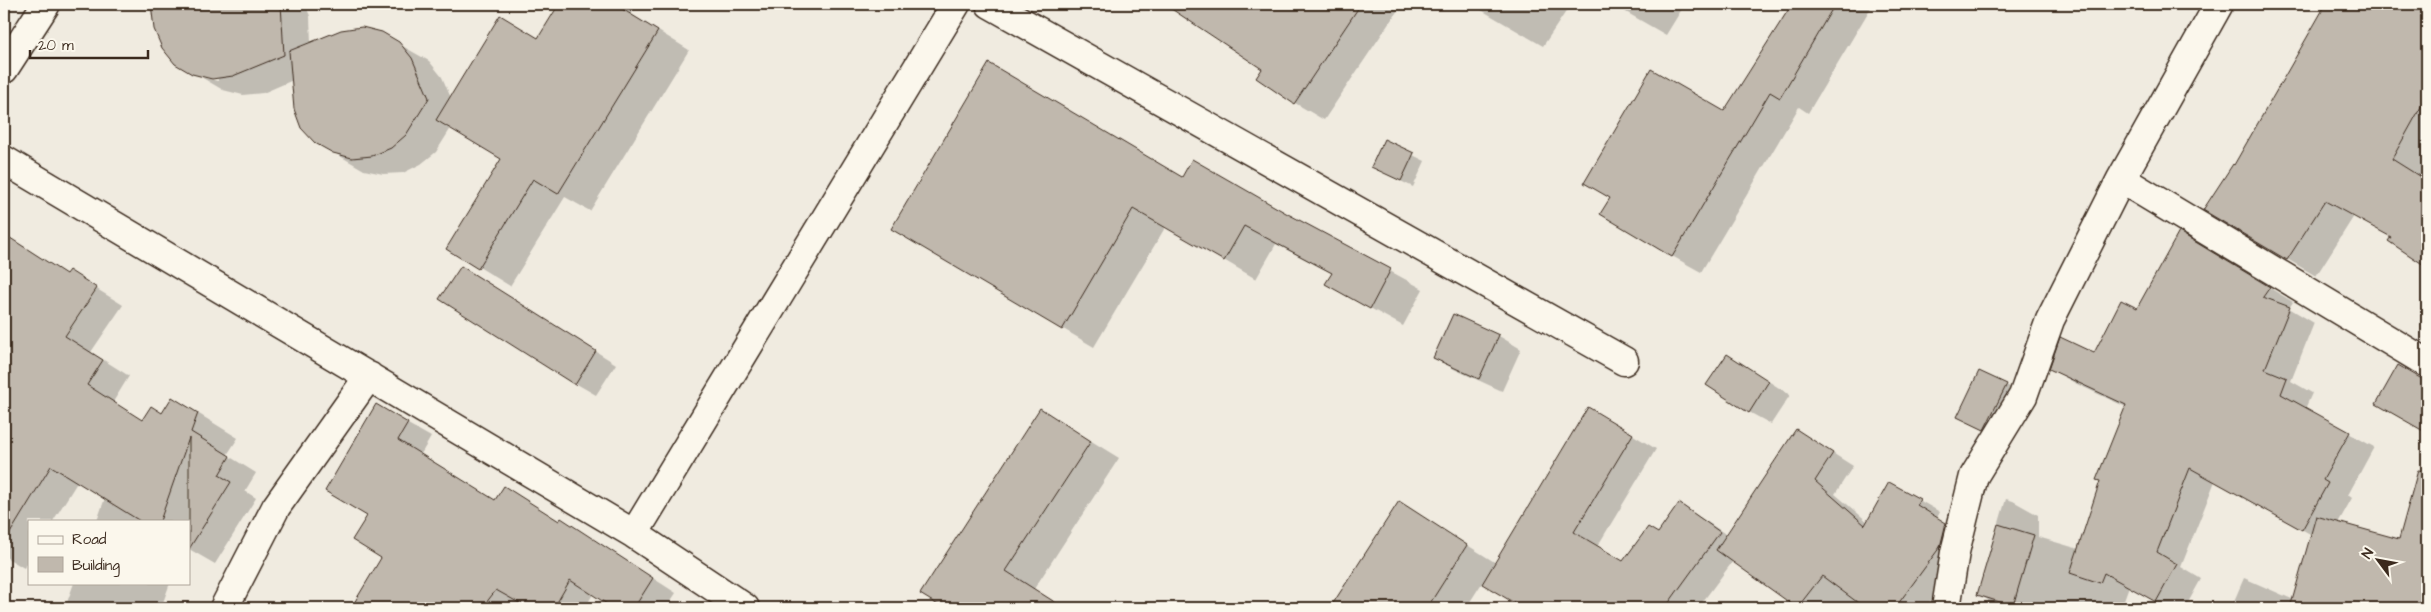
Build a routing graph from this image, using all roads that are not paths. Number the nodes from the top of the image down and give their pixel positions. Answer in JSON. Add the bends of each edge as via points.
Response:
{"nodes":[{"id":1,"x":46,"y":4,"type":"edge"},
{"id":2,"x":956,"y":4,"type":"edge"},
{"id":3,"x":990,"y":4,"type":"edge"},
{"id":4,"x":2219,"y":4,"type":"edge"},
{"id":5,"x":4,"y":69,"type":"edge"},
{"id":6,"x":4,"y":162,"type":"edge"},
{"id":7,"x":2121,"y":179,"type":"junction"},
{"id":8,"x":1624,"y":361,"type":"dead end"},
{"id":9,"x":2427,"y":363,"type":"edge"},
{"id":10,"x":369,"y":376,"type":"junction"},
{"id":11,"x":634,"y":534,"type":"junction"},
{"id":12,"x":224,"y":608,"type":"edge"},
{"id":13,"x":745,"y":608,"type":"edge"},
{"id":14,"x":1946,"y":608,"type":"edge"}],
"edges":[{"from":1,"to":5,"type":"street"},
{"from":2,"to":11,"type":"street"},
{"from":3,"to":8,"type":"street"},
{"from":4,"to":7,"type":"street"},
{"from":6,"to":10,"type":"street"},
{"from":7,"to":9,"type":"street"},
{"from":7,"to":14,"type":"street","via":[[2050,320],[2023,396],[1974,476],[1954,552]]},
{"from":10,"to":11,"type":"street"},
{"from":10,"to":12,"type":"street","via":[[276,507]]},
{"from":11,"to":13,"type":"street"}]}
